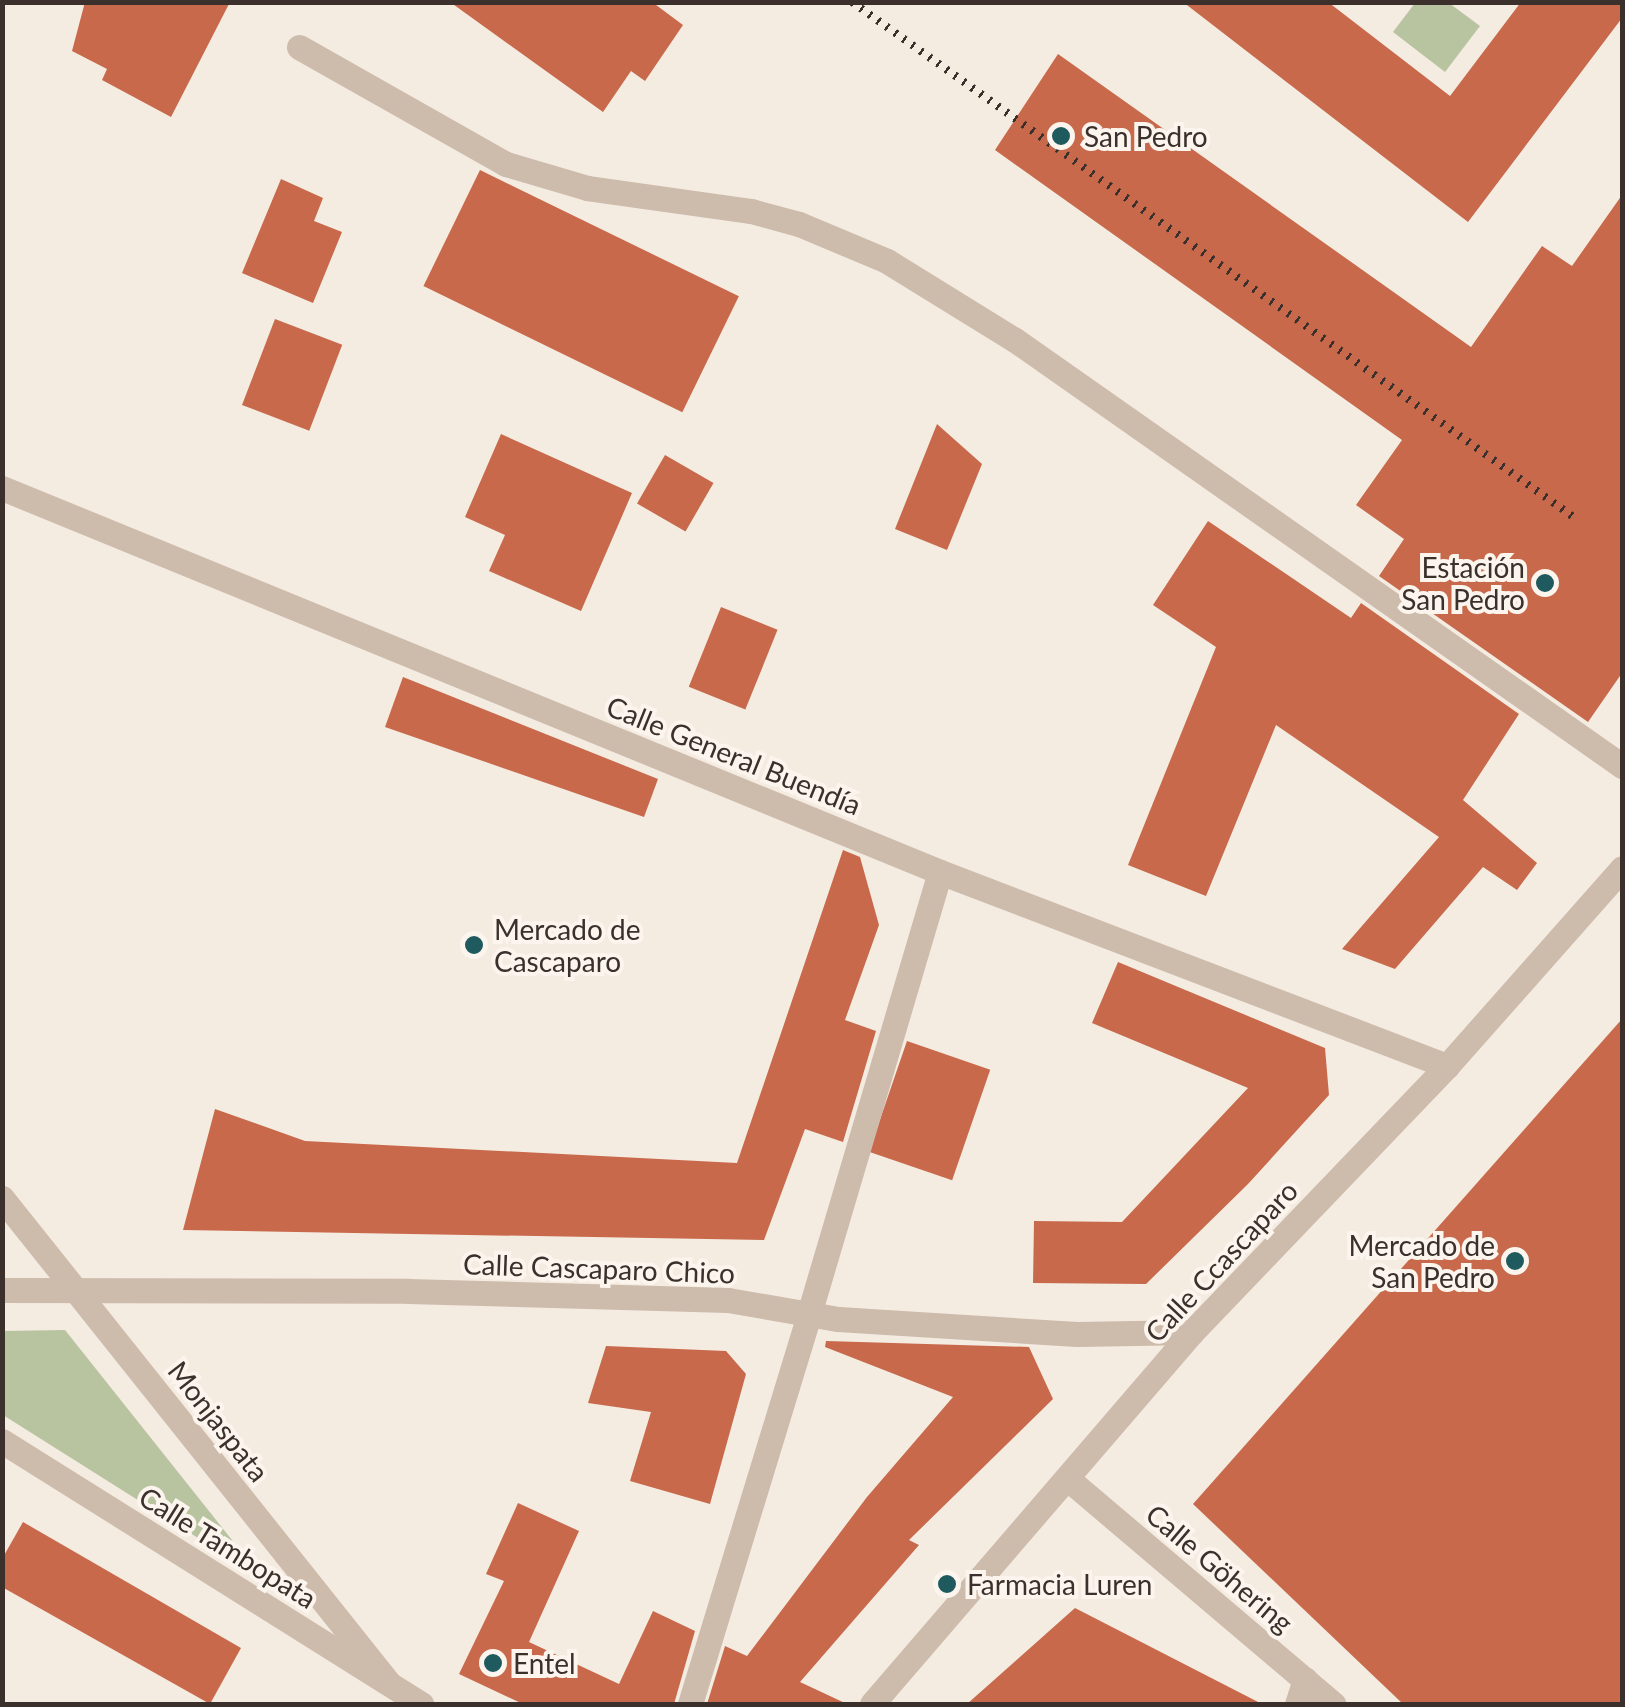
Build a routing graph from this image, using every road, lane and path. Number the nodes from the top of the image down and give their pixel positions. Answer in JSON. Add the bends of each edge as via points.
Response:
{"nodes":[{"id":1,"x":300,"y":48,"type":"dead end"},
{"id":2,"x":2,"y":488,"type":"edge"},
{"id":3,"x":1622,"y":766,"type":"edge"},
{"id":4,"x":1622,"y":868,"type":"edge"},
{"id":5,"x":940,"y":872,"type":"junction"},
{"id":6,"x":1447,"y":1066,"type":"junction"},
{"id":7,"x":2,"y":1198,"type":"edge"},
{"id":8,"x":2,"y":1290,"type":"edge"},
{"id":9,"x":76,"y":1290,"type":"junction"},
{"id":10,"x":809,"y":1314,"type":"junction"},
{"id":11,"x":1192,"y":1332,"type":"junction"},
{"id":12,"x":2,"y":1441,"type":"edge"},
{"id":13,"x":1068,"y":1479,"type":"junction"},
{"id":14,"x":1305,"y":1679,"type":"junction"},
{"id":15,"x":388,"y":1682,"type":"junction"},
{"id":16,"x":421,"y":1704,"type":"edge"},
{"id":17,"x":690,"y":1704,"type":"edge"},
{"id":18,"x":872,"y":1704,"type":"edge"},
{"id":19,"x":1297,"y":1704,"type":"edge"},
{"id":20,"x":1333,"y":1704,"type":"edge"}],
"edges":[{"from":1,"to":3,"type":"street","via":[[506,164],[587,188],[766,216],[886,262],[1015,340]]},
{"from":2,"to":5,"type":"street","name":"Calle General Buendía"},
{"from":4,"to":6,"type":"street","name":"Calle Ccascaparo"},
{"from":5,"to":6,"type":"street","name":"Calle General Buendía"},
{"from":5,"to":10,"type":"street"},
{"from":6,"to":11,"type":"street","name":"Calle Ccascaparo"},
{"from":7,"to":9,"type":"street","name":"Monjaspata"},
{"from":8,"to":9,"type":"street","name":"Calle Cascaparo Chico"},
{"from":9,"to":10,"type":"street","name":"Calle Cascaparo Chico","via":[[728,1300]]},
{"from":9,"to":15,"type":"street","name":"Monjaspata"},
{"from":10,"to":11,"type":"street","name":"Calle Cascaparo Chico","via":[[1076,1334]]},
{"from":10,"to":17,"type":"street"},
{"from":11,"to":13,"type":"street","name":"Calle Ccascaparo"},
{"from":12,"to":15,"type":"street","name":"Calle Tambopata"},
{"from":13,"to":14,"type":"street","name":"Calle Göhering"},
{"from":13,"to":18,"type":"street","name":"Calle Ccascaparo"},
{"from":14,"to":19,"type":"street"},
{"from":14,"to":20,"type":"street","name":"Calle Göhering"},
{"from":15,"to":16,"type":"street","name":"Calle Tambopata"}]}
